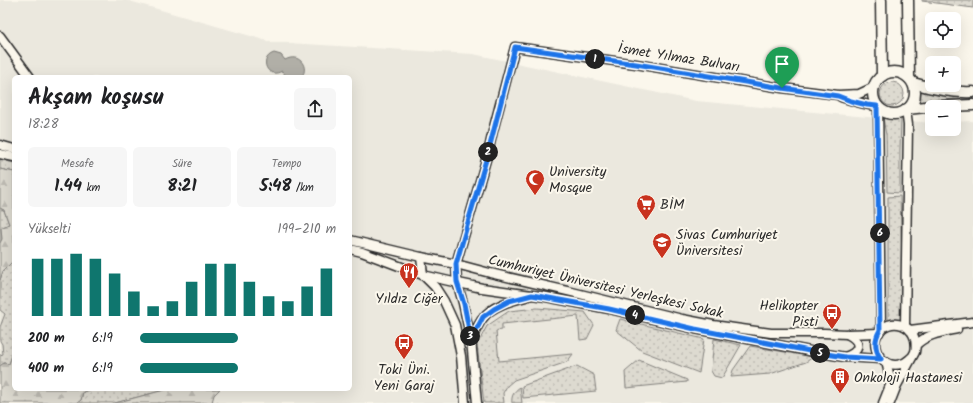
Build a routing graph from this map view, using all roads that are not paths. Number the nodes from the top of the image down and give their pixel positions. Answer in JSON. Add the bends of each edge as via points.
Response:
{"nodes":[{"id":1,"x":882,"y":0,"type":"edge"},
{"id":2,"x":908,"y":0,"type":"edge"},
{"id":3,"x":0,"y":36,"type":"edge"},
{"id":4,"x":29,"y":75,"type":"edge"},
{"id":5,"x":882,"y":76,"type":"junction"},
{"id":6,"x":911,"y":81,"type":"junction"},
{"id":7,"x":874,"y":87,"type":"junction"},
{"id":8,"x":973,"y":92,"type":"edge"},
{"id":9,"x":838,"y":96,"type":"junction"},
{"id":10,"x":973,"y":105,"type":"edge"},
{"id":11,"x":877,"y":106,"type":"junction"},
{"id":12,"x":907,"y":110,"type":"junction"},
{"id":13,"x":0,"y":146,"type":"edge"},
{"id":14,"x":12,"y":149,"type":"edge"},
{"id":15,"x":0,"y":154,"type":"edge"},
{"id":16,"x":12,"y":157,"type":"edge"},
{"id":17,"x":352,"y":240,"type":"edge"},
{"id":18,"x":352,"y":250,"type":"edge"},
{"id":19,"x":421,"y":257,"type":"junction"},
{"id":20,"x":456,"y":264,"type":"junction"},
{"id":21,"x":423,"y":275,"type":"junction"},
{"id":22,"x":457,"y":282,"type":"junction"},
{"id":23,"x":532,"y":295,"type":"junction"},
{"id":24,"x":973,"y":322,"type":"edge"},
{"id":25,"x":973,"y":326,"type":"edge"},
{"id":26,"x":908,"y":328,"type":"junction"},
{"id":27,"x":880,"y":332,"type":"junction"},
{"id":28,"x":847,"y":334,"type":"junction"},
{"id":29,"x":471,"y":340,"type":"junction"},
{"id":30,"x":916,"y":345,"type":"junction"},
{"id":31,"x":845,"y":357,"type":"junction"},
{"id":32,"x":912,"y":357,"type":"junction"},
{"id":33,"x":884,"y":361,"type":"junction"},
{"id":34,"x":465,"y":403,"type":"edge"},
{"id":35,"x":477,"y":403,"type":"edge"},
{"id":36,"x":883,"y":403,"type":"edge"},
{"id":37,"x":890,"y":403,"type":"edge"}],
"edges":[{"from":1,"to":5,"type":"street"},
{"from":2,"to":6,"type":"street"},
{"from":3,"to":4,"type":"street"},
{"from":5,"to":6,"type":"street","via":[[896,72]]},
{"from":5,"to":7,"type":"street"},
{"from":6,"to":8,"type":"street","via":[[937,90]]},
{"from":6,"to":12,"type":"street","via":[[915,96]]},
{"from":7,"to":9,"type":"street","name":"İsmet Yılmaz Bulvarı","via":[[859,94]]},
{"from":7,"to":11,"type":"street","via":[[874,101]]},
{"from":9,"to":11,"type":"street","name":"İsmet Yılmaz Bulvarı"},
{"from":9,"to":20,"type":"street","name":"İsmet Yılmaz Bulvarı","via":[[515,47]]},
{"from":10,"to":12,"type":"street","name":"İsmet Yılmaz Bulvarı"},
{"from":11,"to":12,"type":"street","name":"İsmet Yılmaz Bulvarı","via":[[891,114]]},
{"from":11,"to":27,"type":"street"},
{"from":12,"to":26,"type":"street"},
{"from":13,"to":14,"type":"street"},
{"from":15,"to":16,"type":"street"},
{"from":17,"to":19,"type":"street","name":"Cumhuriyet Üniversitesi Yerleşkesi Sokak"},
{"from":18,"to":21,"type":"street","name":"Cumhuriyet Üniversitesi Yerleşkesi Sokak"},
{"from":19,"to":20,"type":"street","name":"Cumhuriyet Üniversitesi Yerleşkesi Sokak"},
{"from":19,"to":21,"type":"street"},
{"from":20,"to":22,"type":"street"},
{"from":20,"to":28,"type":"street","name":"Cumhuriyet Üniversitesi Yerleşkesi Sokak","via":[[713,326],[770,333]]},
{"from":21,"to":22,"type":"street","name":"Cumhuriyet Üniversitesi Yerleşkesi Sokak"},
{"from":21,"to":34,"type":"street","name":"Cumhuriyet Üniversitesi Yerleşkesi Sokak","via":[[435,286],[455,325],[461,356]]},
{"from":22,"to":23,"type":"street","name":"Cumhuriyet Üniversitesi Yerleşkesi Sokak"},
{"from":22,"to":29,"type":"street"},
{"from":23,"to":29,"type":"street","name":"Cumhuriyet Üniversitesi Yerleşkesi Sokak","via":[[509,301],[483,317]]},
{"from":23,"to":31,"type":"street","name":"Cumhuriyet Üniversitesi Yerleşkesi Sokak","via":[[609,309],[723,335]]},
{"from":24,"to":26,"type":"street","name":"Cumhuriyet Üniversitesi Yerleşkesi Sokak"},
{"from":25,"to":30,"type":"street","via":[[932,335]]},
{"from":26,"to":27,"type":"street","name":"Cumhuriyet Üniversitesi Yerleşkesi Sokak","via":[[892,324]]},
{"from":26,"to":30,"type":"street","via":[[914,335]]},
{"from":27,"to":28,"type":"street","name":"Cumhuriyet Üniversitesi Yerleşkesi Sokak"},
{"from":27,"to":33,"type":"street","via":[[875,342],[878,354]]},
{"from":28,"to":31,"type":"street","via":[[857,341],[858,345],[853,354]]},
{"from":29,"to":35,"type":"street"},
{"from":30,"to":32,"type":"street"},
{"from":31,"to":33,"type":"street","name":"Cumhuriyet Üniversitesi Yerleşkesi Sokak"},
{"from":32,"to":33,"type":"street","name":"Cumhuriyet Üniversitesi Yerleşkesi Sokak","via":[[906,362],[893,365]]},
{"from":32,"to":37,"type":"street"},
{"from":33,"to":36,"type":"street","via":[[891,383]]}]}
